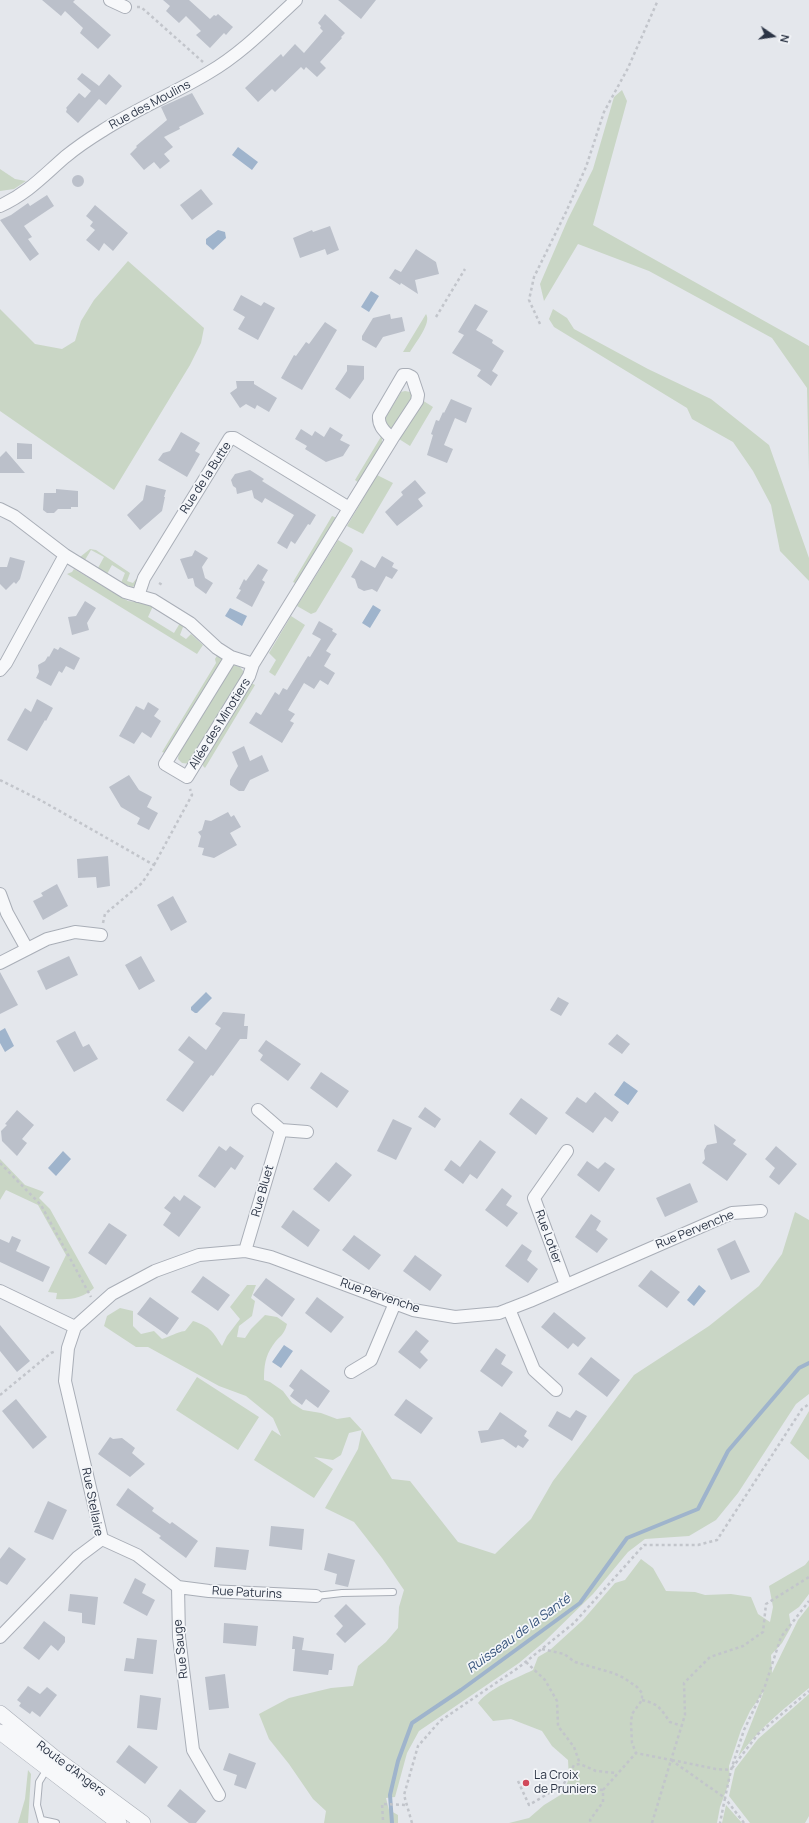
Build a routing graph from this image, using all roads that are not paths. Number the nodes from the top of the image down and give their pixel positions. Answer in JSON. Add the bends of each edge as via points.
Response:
{"nodes":[{"id":1,"x":110,"y":0,"type":"edge"},
{"id":2,"x":296,"y":0,"type":"edge"},
{"id":3,"x":125,"y":7,"type":"road end"},
{"id":4,"x":0,"y":198,"type":"edge"},
{"id":5,"x":14,"y":199,"type":"junction"},
{"id":6,"x":0,"y":206,"type":"edge"},
{"id":7,"x":392,"y":439,"type":"junction"},
{"id":8,"x":349,"y":508,"type":"junction"},
{"id":9,"x":0,"y":509,"type":"edge"},
{"id":10,"x":65,"y":555,"type":"junction"},
{"id":11,"x":138,"y":596,"type":"junction"},
{"id":12,"x":231,"y":657,"type":"junction"},
{"id":13,"x":253,"y":664,"type":"junction"},
{"id":14,"x":0,"y":670,"type":"edge"},
{"id":15,"x":0,"y":894,"type":"edge"},
{"id":16,"x":101,"y":935,"type":"road end"},
{"id":17,"x":27,"y":949,"type":"junction"},
{"id":18,"x":0,"y":963,"type":"edge"},
{"id":19,"x":258,"y":1110,"type":"dead end"},
{"id":20,"x":281,"y":1130,"type":"junction"},
{"id":21,"x":307,"y":1132,"type":"dead end"},
{"id":22,"x":567,"y":1151,"type":"dead end"},
{"id":23,"x":760,"y":1211,"type":"dead end"},
{"id":24,"x":245,"y":1251,"type":"junction"},
{"id":25,"x":566,"y":1285,"type":"junction"},
{"id":26,"x":0,"y":1291,"type":"edge"},
{"id":27,"x":395,"y":1303,"type":"junction"},
{"id":28,"x":509,"y":1309,"type":"junction"},
{"id":29,"x":75,"y":1327,"type":"junction"},
{"id":30,"x":351,"y":1372,"type":"dead end"},
{"id":31,"x":556,"y":1390,"type":"dead end"},
{"id":32,"x":102,"y":1539,"type":"junction"},
{"id":33,"x":178,"y":1586,"type":"junction"},
{"id":34,"x":393,"y":1592,"type":"dead end"},
{"id":35,"x":316,"y":1596,"type":"joint"},
{"id":36,"x":0,"y":1637,"type":"edge"},
{"id":37,"x":0,"y":1713,"type":"edge"},
{"id":38,"x":0,"y":1732,"type":"edge"},
{"id":39,"x":52,"y":1763,"type":"junction"},
{"id":40,"x":219,"y":1795,"type":"dead end"},
{"id":41,"x":42,"y":1822,"type":"edge"},
{"id":42,"x":56,"y":1823,"type":"edge"},
{"id":43,"x":119,"y":1823,"type":"edge"},
{"id":44,"x":144,"y":1823,"type":"edge"}],
"edges":[{"from":1,"to":3,"type":"street"},
{"from":2,"to":5,"type":"street","name":"Rue des Moulins","via":[[230,59],[183,88],[102,130],[66,156],[38,183]]},
{"from":4,"to":5,"type":"street"},
{"from":5,"to":6,"type":"street","name":"Rue des Moulins"},
{"from":7,"to":7,"type":"street","name":"Allée des Minotiers","via":[[413,408],[418,395],[412,377],[408,374],[403,375],[379,416],[380,427]]},
{"from":7,"to":8,"type":"street","name":"Allée des Minotiers"},
{"from":8,"to":11,"type":"street","name":"Rue de la Butte","via":[[234,438],[230,438],[144,578]]},
{"from":8,"to":13,"type":"street","name":"Allée des Minotiers"},
{"from":9,"to":10,"type":"street","name":"Allée des Minotiers","via":[[14,516]]},
{"from":10,"to":11,"type":"street","name":"Allée des Minotiers","via":[[125,592]]},
{"from":10,"to":14,"type":"street"},
{"from":11,"to":12,"type":"street","name":"Allée des Minotiers","via":[[153,600],[190,623],[209,642]]},
{"from":12,"to":13,"type":"street","name":"Allée des Minotiers"},
{"from":12,"to":13,"type":"street","name":"Allée des Minotiers","via":[[166,764],[187,777],[249,676]]},
{"from":15,"to":17,"type":"street","via":[[6,913]]},
{"from":16,"to":17,"type":"street","via":[[75,932],[47,939]]},
{"from":17,"to":18,"type":"street"},
{"from":19,"to":20,"type":"street"},
{"from":20,"to":21,"type":"street"},
{"from":20,"to":24,"type":"street","name":"Rue Bluet"},
{"from":22,"to":25,"type":"street","name":"Rue Lotier","via":[[534,1198]]},
{"from":23,"to":25,"type":"street","name":"Rue Pervenche","via":[[732,1213]]},
{"from":24,"to":27,"type":"street","name":"Rue Pervenche","via":[[271,1257]]},
{"from":24,"to":29,"type":"street","name":"Rue Pervenche","via":[[199,1255],[155,1271],[112,1294]]},
{"from":25,"to":28,"type":"street","name":"Rue Pervenche"},
{"from":26,"to":29,"type":"street"},
{"from":27,"to":28,"type":"street","name":"Rue Pervenche","via":[[413,1310],[455,1317],[499,1313]]},
{"from":27,"to":30,"type":"street","via":[[371,1360]]},
{"from":28,"to":31,"type":"street","via":[[534,1370]]},
{"from":29,"to":32,"type":"street","name":"Rue Stellaire","via":[[68,1348],[66,1381]]},
{"from":32,"to":33,"type":"street","via":[[137,1555]]},
{"from":32,"to":36,"type":"street","name":"Rue Stellaire","via":[[78,1557]]},
{"from":33,"to":35,"type":"street","name":"Rue Paturins","via":[[209,1591]]},
{"from":33,"to":40,"type":"street","name":"Rue Sauge","via":[[179,1637],[193,1750]]},
{"from":34,"to":35,"type":"lane"},
{"from":37,"to":39,"type":"street","name":"Route d'Angers"},
{"from":38,"to":39,"type":"street","name":"Route d'Angers"},
{"from":39,"to":41,"type":"lane","via":[[38,1782],[37,1805]]},
{"from":39,"to":43,"type":"street","name":"Route d'Angers"},
{"from":39,"to":44,"type":"street","name":"Route d'Angers"},
{"from":41,"to":42,"type":"lane"}]}
